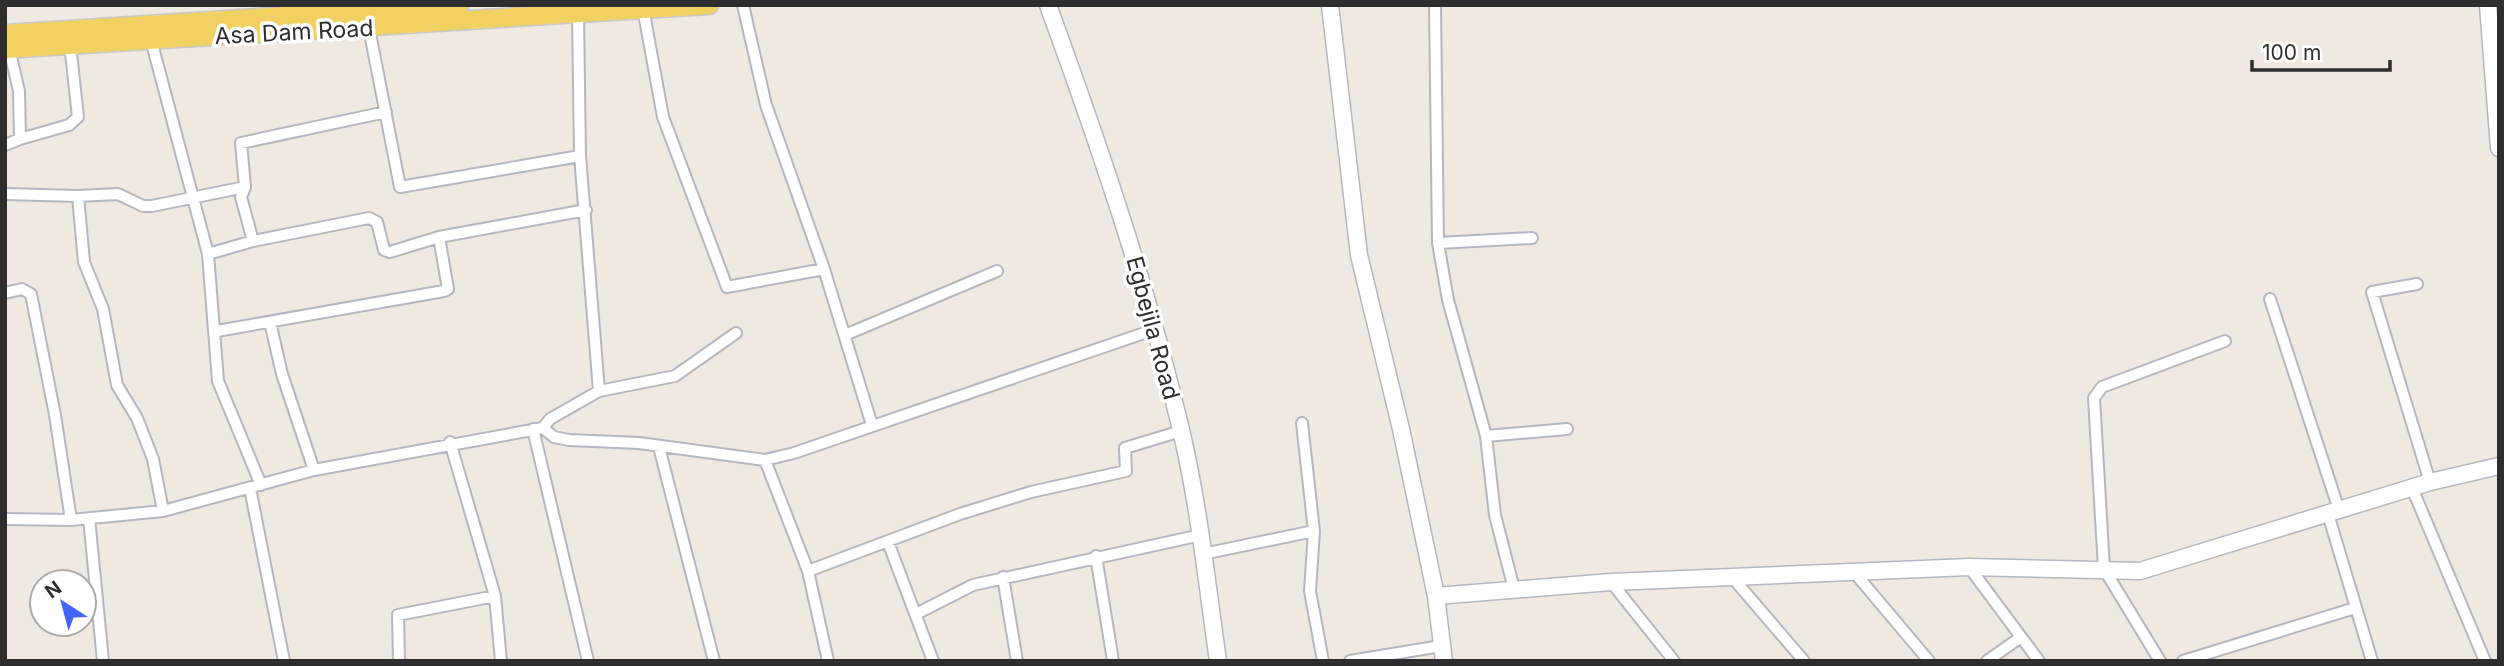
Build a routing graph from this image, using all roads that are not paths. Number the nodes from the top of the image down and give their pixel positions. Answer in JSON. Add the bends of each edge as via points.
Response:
{"nodes":[{"id":1,"x":709,"y":5,"type":"edge"},
{"id":2,"x":743,"y":5,"type":"edge"},
{"id":3,"x":1048,"y":5,"type":"edge"},
{"id":4,"x":1330,"y":5,"type":"edge"},
{"id":5,"x":1435,"y":5,"type":"edge"},
{"id":6,"x":2488,"y":5,"type":"edge"},
{"id":7,"x":643,"y":9,"type":"junction"},
{"id":8,"x":455,"y":11,"type":"edge"},
{"id":9,"x":578,"y":14,"type":"junction"},
{"id":10,"x":369,"y":27,"type":"junction"},
{"id":11,"x":151,"y":40,"type":"junction"},
{"id":12,"x":7,"y":44,"type":"edge"},
{"id":13,"x":70,"y":44,"type":"junction"},
{"id":14,"x":386,"y":112,"type":"junction"},
{"id":15,"x":20,"y":139,"type":"junction"},
{"id":16,"x":5,"y":145,"type":"edge"},
{"id":17,"x":2499,"y":148,"type":"edge"},
{"id":18,"x":580,"y":156,"type":"junction"},
{"id":19,"x":246,"y":187,"type":"junction"},
{"id":20,"x":5,"y":194,"type":"edge"},
{"id":21,"x":78,"y":196,"type":"junction"},
{"id":22,"x":194,"y":199,"type":"junction"},
{"id":23,"x":586,"y":210,"type":"junction"},
{"id":24,"x":439,"y":237,"type":"junction"},
{"id":25,"x":1532,"y":238,"type":"dead end"},
{"id":26,"x":253,"y":241,"type":"junction"},
{"id":27,"x":1438,"y":243,"type":"junction"},
{"id":28,"x":208,"y":254,"type":"junction"},
{"id":29,"x":824,"y":270,"type":"junction"},
{"id":30,"x":997,"y":271,"type":"dead end"},
{"id":31,"x":2417,"y":284,"type":"dead end"},
{"id":32,"x":5,"y":293,"type":"edge"},
{"id":33,"x":2270,"y":299,"type":"dead end"},
{"id":34,"x":270,"y":322,"type":"junction"},
{"id":35,"x":1153,"y":330,"type":"junction"},
{"id":36,"x":217,"y":331,"type":"junction"},
{"id":37,"x":736,"y":333,"type":"dead end"},
{"id":38,"x":845,"y":335,"type":"junction"},
{"id":39,"x":2225,"y":341,"type":"dead end"},
{"id":40,"x":599,"y":391,"type":"junction"},
{"id":41,"x":1302,"y":423,"type":"dead end"},
{"id":42,"x":873,"y":425,"type":"junction"},
{"id":43,"x":538,"y":428,"type":"junction"},
{"id":44,"x":1567,"y":429,"type":"dead end"},
{"id":45,"x":1181,"y":431,"type":"junction"},
{"id":46,"x":1486,"y":436,"type":"junction"},
{"id":47,"x":450,"y":442,"type":"junction"},
{"id":48,"x":659,"y":447,"type":"junction"},
{"id":49,"x":765,"y":460,"type":"junction"},
{"id":50,"x":2499,"y":466,"type":"edge"},
{"id":51,"x":314,"y":470,"type":"junction"},
{"id":52,"x":2430,"y":482,"type":"junction"},
{"id":53,"x":256,"y":486,"type":"junction"},
{"id":54,"x":2412,"y":488,"type":"junction"},
{"id":55,"x":163,"y":511,"type":"junction"},
{"id":56,"x":2334,"y":512,"type":"junction"},
{"id":57,"x":89,"y":518,"type":"junction"},
{"id":58,"x":5,"y":519,"type":"edge"},
{"id":59,"x":71,"y":520,"type":"junction"},
{"id":60,"x":1314,"y":531,"type":"junction"},
{"id":61,"x":1201,"y":535,"type":"junction"},
{"id":62,"x":888,"y":542,"type":"junction"},
{"id":63,"x":1203,"y":554,"type":"junction"},
{"id":64,"x":1096,"y":556,"type":"junction"},
{"id":65,"x":1969,"y":567,"type":"junction"},
{"id":66,"x":2104,"y":569,"type":"junction"},
{"id":67,"x":808,"y":571,"type":"junction"},
{"id":68,"x":1854,"y":572,"type":"junction"},
{"id":69,"x":1003,"y":577,"type":"junction"},
{"id":70,"x":1732,"y":577,"type":"junction"},
{"id":71,"x":1612,"y":582,"type":"junction"},
{"id":72,"x":1514,"y":589,"type":"junction"},
{"id":73,"x":495,"y":596,"type":"junction"},
{"id":74,"x":1436,"y":596,"type":"junction"},
{"id":75,"x":2354,"y":608,"type":"junction"},
{"id":76,"x":916,"y":614,"type":"junction"},
{"id":77,"x":2021,"y":637,"type":"junction"},
{"id":78,"x":1442,"y":653,"type":"edge"},
{"id":79,"x":103,"y":661,"type":"edge"},
{"id":80,"x":284,"y":661,"type":"edge"},
{"id":81,"x":399,"y":661,"type":"edge"},
{"id":82,"x":500,"y":661,"type":"edge"},
{"id":83,"x":588,"y":661,"type":"edge"},
{"id":84,"x":714,"y":661,"type":"edge"},
{"id":85,"x":828,"y":661,"type":"edge"},
{"id":86,"x":933,"y":661,"type":"edge"},
{"id":87,"x":1017,"y":661,"type":"edge"},
{"id":88,"x":1113,"y":661,"type":"edge"},
{"id":89,"x":1218,"y":661,"type":"edge"},
{"id":90,"x":1323,"y":661,"type":"edge"},
{"id":91,"x":1350,"y":661,"type":"edge"},
{"id":92,"x":1674,"y":661,"type":"edge"},
{"id":93,"x":1804,"y":661,"type":"edge"},
{"id":94,"x":1929,"y":661,"type":"edge"},
{"id":95,"x":1987,"y":661,"type":"edge"},
{"id":96,"x":2039,"y":661,"type":"edge"},
{"id":97,"x":2160,"y":661,"type":"edge"},
{"id":98,"x":2183,"y":661,"type":"edge"},
{"id":99,"x":2372,"y":661,"type":"edge"},
{"id":100,"x":2485,"y":661,"type":"edge"}],
"edges":[{"from":1,"to":7,"type":"main road","name":"Asa Dam Road"},
{"from":2,"to":29,"type":"street","via":[[766,106]]},
{"from":3,"to":35,"type":"street","name":"Egbejila Road","via":[[1114,186]]},
{"from":4,"to":74,"type":"street","via":[[1359,255]]},
{"from":5,"to":27,"type":"street"},
{"from":6,"to":17,"type":"street"},
{"from":7,"to":9,"type":"main road","name":"Asa Dam Road"},
{"from":7,"to":29,"type":"street","via":[[663,117],[727,287]]},
{"from":8,"to":9,"type":"main road","name":"Asa Dam Road"},
{"from":8,"to":10,"type":"main road","name":"Asa Dam Road"},
{"from":8,"to":12,"type":"main road","name":"Asa Dam Road"},
{"from":9,"to":18,"type":"street"},
{"from":10,"to":11,"type":"main road","name":"Asa Dam Road"},
{"from":10,"to":14,"type":"street"},
{"from":11,"to":13,"type":"main road","name":"Asa Dam Road"},
{"from":11,"to":22,"type":"street"},
{"from":12,"to":13,"type":"main road","name":"Asa Dam Road"},
{"from":12,"to":15,"type":"street","via":[[21,108]]},
{"from":13,"to":15,"type":"street","via":[[78,117],[69,125]]},
{"from":14,"to":18,"type":"street","via":[[400,187]]},
{"from":14,"to":19,"type":"street","via":[[241,143]]},
{"from":15,"to":16,"type":"street"},
{"from":18,"to":23,"type":"street"},
{"from":19,"to":22,"type":"street"},
{"from":19,"to":26,"type":"street","via":[[241,197]]},
{"from":20,"to":21,"type":"street"},
{"from":21,"to":22,"type":"street","via":[[118,194],[143,206]]},
{"from":21,"to":55,"type":"street","via":[[84,262],[103,309],[117,384],[153,459]]},
{"from":22,"to":28,"type":"street"},
{"from":23,"to":24,"type":"street"},
{"from":23,"to":40,"type":"street"},
{"from":24,"to":26,"type":"street","via":[[386,252],[377,222],[369,218]]},
{"from":24,"to":34,"type":"street","via":[[448,289]]},
{"from":25,"to":27,"type":"street"},
{"from":26,"to":28,"type":"street"},
{"from":27,"to":46,"type":"street","via":[[1448,300]]},
{"from":28,"to":36,"type":"street"},
{"from":29,"to":38,"type":"street"},
{"from":30,"to":38,"type":"street"},
{"from":31,"to":52,"type":"street","via":[[2372,292]]},
{"from":32,"to":59,"type":"street","via":[[22,289],[31,295]]},
{"from":33,"to":56,"type":"street"},
{"from":34,"to":36,"type":"street"},
{"from":34,"to":51,"type":"street"},
{"from":35,"to":42,"type":"street"},
{"from":35,"to":45,"type":"street","name":"Egbejila Road"},
{"from":36,"to":53,"type":"street","via":[[218,381]]},
{"from":37,"to":40,"type":"street","via":[[675,376]]},
{"from":38,"to":42,"type":"street"},
{"from":39,"to":66,"type":"street","via":[[2096,392]]},
{"from":40,"to":43,"type":"street"},
{"from":41,"to":60,"type":"street"},
{"from":42,"to":49,"type":"street"},
{"from":43,"to":47,"type":"street"},
{"from":43,"to":48,"type":"street","via":[[569,440]]},
{"from":43,"to":83,"type":"street"},
{"from":44,"to":46,"type":"street"},
{"from":45,"to":61,"type":"street","name":"Egbejila Road"},
{"from":45,"to":62,"type":"street","via":[[1125,448],[1126,471],[1031,492]]},
{"from":46,"to":72,"type":"street","via":[[1495,515]]},
{"from":47,"to":51,"type":"street"},
{"from":47,"to":73,"type":"street"},
{"from":48,"to":49,"type":"street"},
{"from":48,"to":84,"type":"street"},
{"from":49,"to":67,"type":"street"},
{"from":50,"to":52,"type":"street"},
{"from":51,"to":53,"type":"street"},
{"from":52,"to":54,"type":"street"},
{"from":53,"to":55,"type":"street"},
{"from":53,"to":80,"type":"street"},
{"from":54,"to":56,"type":"street"},
{"from":54,"to":100,"type":"street"},
{"from":55,"to":57,"type":"street"},
{"from":56,"to":66,"type":"street","via":[[2140,571]]},
{"from":56,"to":75,"type":"street"},
{"from":57,"to":59,"type":"street"},
{"from":57,"to":79,"type":"street"},
{"from":58,"to":59,"type":"street"},
{"from":60,"to":63,"type":"street"},
{"from":60,"to":90,"type":"street","via":[[1310,591]]},
{"from":61,"to":63,"type":"street","name":"Egbejila Road"},
{"from":61,"to":64,"type":"street"},
{"from":62,"to":67,"type":"street"},
{"from":62,"to":76,"type":"street"},
{"from":63,"to":89,"type":"street","name":"Egbejila Road"},
{"from":64,"to":69,"type":"street"},
{"from":64,"to":88,"type":"street"},
{"from":65,"to":66,"type":"street"},
{"from":65,"to":68,"type":"street"},
{"from":65,"to":77,"type":"street"},
{"from":66,"to":97,"type":"street"},
{"from":67,"to":85,"type":"street"},
{"from":68,"to":70,"type":"street"},
{"from":68,"to":94,"type":"street"},
{"from":69,"to":76,"type":"street","via":[[973,585]]},
{"from":69,"to":87,"type":"street"},
{"from":70,"to":71,"type":"street"},
{"from":70,"to":93,"type":"street"},
{"from":71,"to":72,"type":"street"},
{"from":71,"to":92,"type":"street"},
{"from":72,"to":74,"type":"street"},
{"from":73,"to":81,"type":"street","via":[[398,615]]},
{"from":73,"to":82,"type":"street"},
{"from":74,"to":78,"type":"street"},
{"from":75,"to":98,"type":"street"},
{"from":75,"to":99,"type":"street"},
{"from":76,"to":86,"type":"street"},
{"from":77,"to":95,"type":"street"},
{"from":77,"to":96,"type":"street"},
{"from":78,"to":91,"type":"street"}]}
